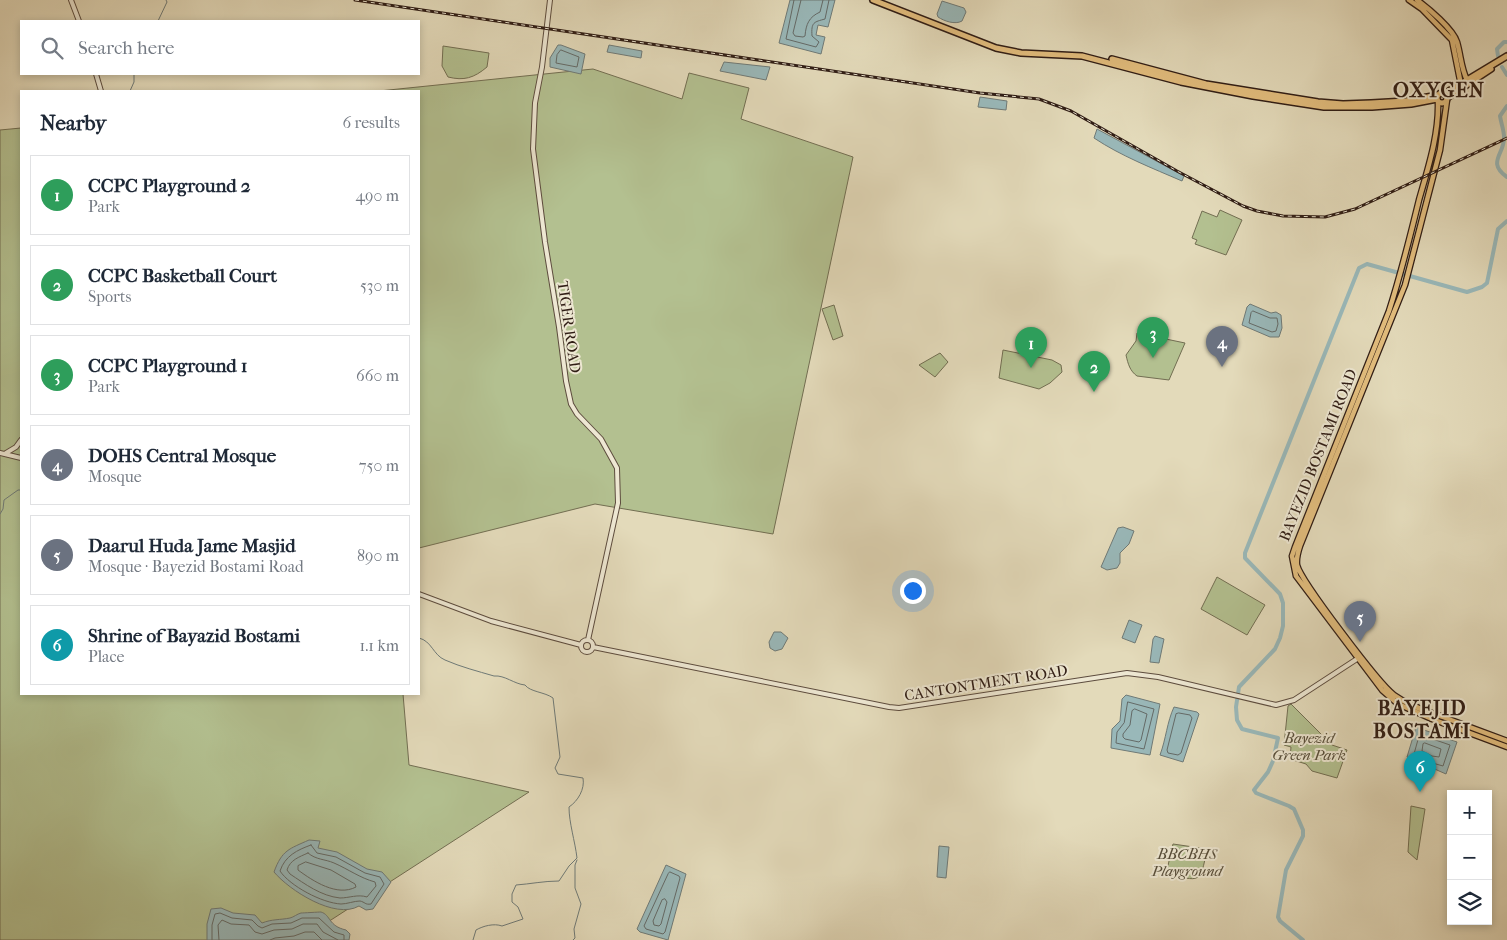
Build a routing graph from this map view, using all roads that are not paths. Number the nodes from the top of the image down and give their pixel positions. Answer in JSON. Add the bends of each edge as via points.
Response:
{"nodes":[{"id":1,"x":71,"y":0,"type":"edge"},
{"id":2,"x":550,"y":0,"type":"edge"},
{"id":3,"x":873,"y":0,"type":"edge"},
{"id":4,"x":881,"y":0,"type":"edge"},
{"id":5,"x":1409,"y":0,"type":"edge"},
{"id":6,"x":1416,"y":0,"type":"edge"},
{"id":7,"x":79,"y":20,"type":"edge"},
{"id":8,"x":1507,"y":56,"type":"edge"},
{"id":9,"x":1507,"y":60,"type":"edge"},
{"id":10,"x":96,"y":75,"type":"edge"},
{"id":11,"x":1467,"y":80,"type":"junction"},
{"id":12,"x":1461,"y":84,"type":"junction"},
{"id":13,"x":101,"y":90,"type":"edge"},
{"id":14,"x":1442,"y":98,"type":"junction"},
{"id":15,"x":20,"y":441,"type":"edge"},
{"id":16,"x":0,"y":453,"type":"edge"},
{"id":17,"x":6,"y":454,"type":"junction"},
{"id":18,"x":20,"y":458,"type":"edge"},
{"id":19,"x":420,"y":594,"type":"edge"},
{"id":20,"x":588,"y":640,"type":"junction"},
{"id":21,"x":581,"y":645,"type":"junction"},
{"id":22,"x":593,"y":647,"type":"junction"},
{"id":23,"x":1359,"y":658,"type":"junction"},
{"id":24,"x":1507,"y":741,"type":"edge"},
{"id":25,"x":1507,"y":747,"type":"edge"}],
"edges":[{"from":1,"to":7,"type":"street"},
{"from":2,"to":20,"type":"street","name":"TIGER ROAD","via":[[535,102],[533,149],[545,242],[571,404],[602,439],[616,468],[618,503]]},
{"from":3,"to":14,"type":"highway","via":[[996,48],[1021,53],[1082,56],[1181,82],[1253,96],[1324,107],[1372,108]]},
{"from":4,"to":14,"type":"highway","via":[[1002,46],[1028,51],[1081,53],[1232,88],[1343,104]]},
{"from":5,"to":12,"type":"main road","via":[[1452,40]]},
{"from":6,"to":11,"type":"main road","via":[[1454,36]]},
{"from":8,"to":11,"type":"highway"},
{"from":9,"to":14,"type":"highway"},
{"from":10,"to":13,"type":"street"},
{"from":11,"to":12,"type":"highway"},
{"from":12,"to":14,"type":"highway"},
{"from":14,"to":23,"type":"main road","name":"BAYEZID BOSTAMI ROAD","via":[[1440,150],[1406,282],[1297,556],[1297,564],[1308,586]]},
{"from":14,"to":23,"type":"main road","name":"BAYEZID BOSTAMI ROAD","via":[[1432,151],[1389,311],[1292,556],[1296,576]]},
{"from":15,"to":17,"type":"street"},
{"from":16,"to":17,"type":"street"},
{"from":17,"to":18,"type":"street"},
{"from":19,"to":21,"type":"street","via":[[491,621]]},
{"from":20,"to":21,"type":"street"},
{"from":20,"to":22,"type":"street"},
{"from":21,"to":22,"type":"street","via":[[586,652]]},
{"from":22,"to":23,"type":"street","name":"CANTONTMENT ROAD","via":[[889,708],[1127,674],[1158,677],[1276,705],[1290,702]]},
{"from":23,"to":24,"type":"main road","name":"BAYEZID BOSTAMI ROAD","via":[[1386,687],[1410,704]]},
{"from":23,"to":25,"type":"main road","name":"BAYEZID BOSTAMI ROAD","via":[[1382,690],[1398,704]]}]}
